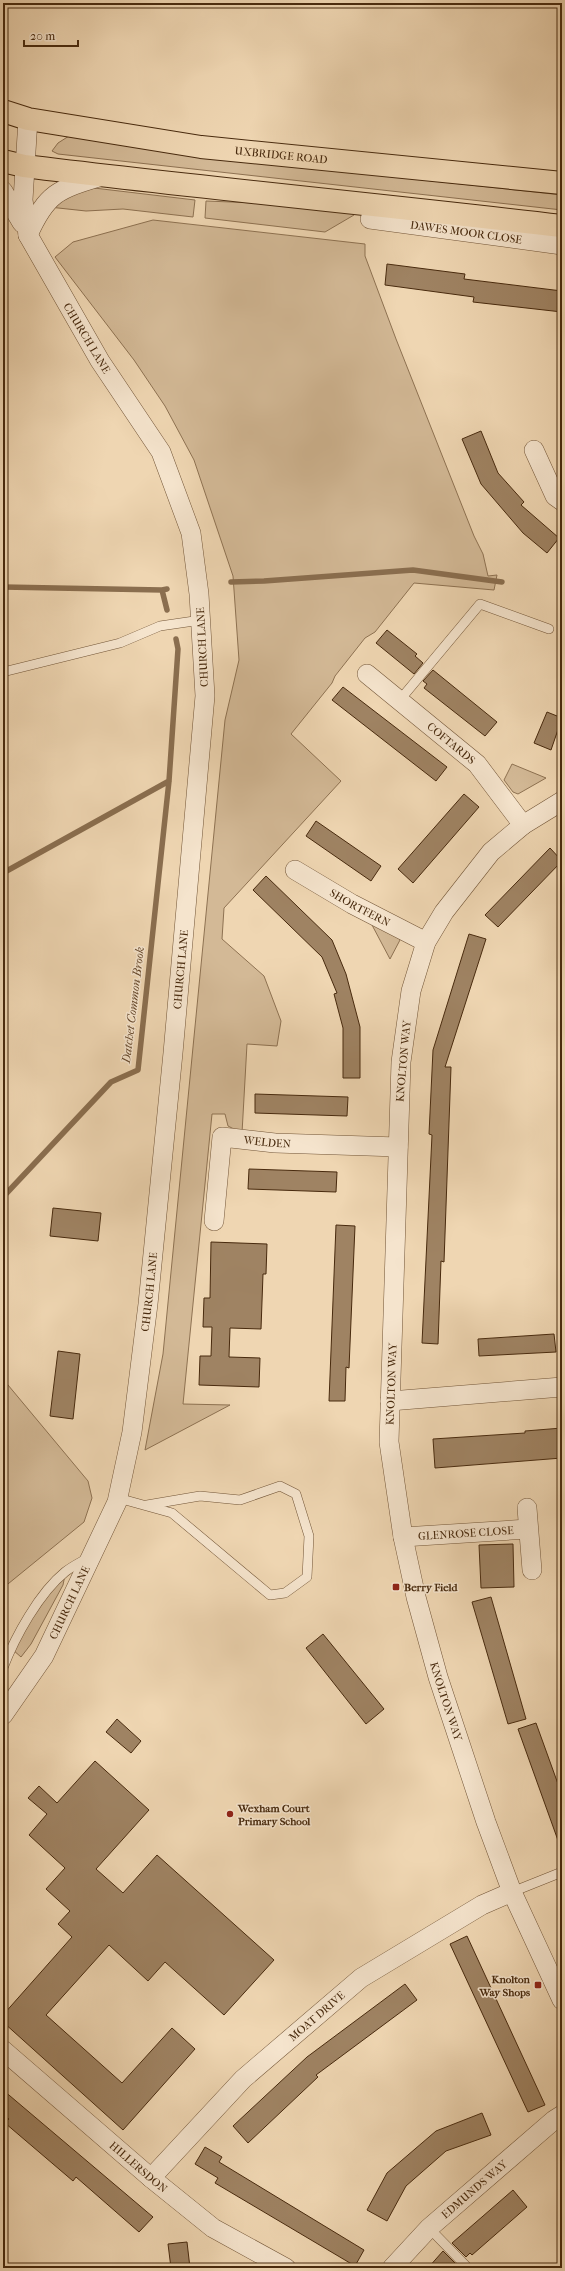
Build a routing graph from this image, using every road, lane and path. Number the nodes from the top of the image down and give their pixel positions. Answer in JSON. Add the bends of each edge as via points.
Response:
{"nodes":[{"id":1,"x":3,"y":111,"type":"edge"},
{"id":2,"x":28,"y":119,"type":"junction"},
{"id":3,"x":3,"y":161,"type":"edge"},
{"id":4,"x":24,"y":166,"type":"junction"},
{"id":5,"x":103,"y":176,"type":"junction"},
{"id":6,"x":562,"y":183,"type":"edge"},
{"id":7,"x":3,"y":191,"type":"edge"},
{"id":8,"x":370,"y":219,"type":"dead end"},
{"id":9,"x":562,"y":226,"type":"edge"},
{"id":10,"x":28,"y":235,"type":"junction"},
{"id":11,"x":562,"y":245,"type":"edge"},
{"id":12,"x":534,"y":450,"type":"dead end"},
{"id":13,"x":562,"y":500,"type":"edge"},
{"id":14,"x":201,"y":620,"type":"junction"},
{"id":15,"x":549,"y":629,"type":"dead end"},
{"id":16,"x":3,"y":672,"type":"edge"},
{"id":17,"x":367,"y":674,"type":"dead end"},
{"id":18,"x":400,"y":701,"type":"junction"},
{"id":19,"x":562,"y":801,"type":"edge"},
{"id":20,"x":523,"y":825,"type":"junction"},
{"id":21,"x":295,"y":870,"type":"dead end"},
{"id":22,"x":426,"y":942,"type":"junction"},
{"id":23,"x":398,"y":1147,"type":"junction"},
{"id":24,"x":214,"y":1221,"type":"dead end"},
{"id":25,"x":562,"y":1387,"type":"edge"},
{"id":26,"x":390,"y":1401,"type":"junction"},
{"id":27,"x":118,"y":1498,"type":"junction"},
{"id":28,"x":147,"y":1505,"type":"junction"},
{"id":29,"x":527,"y":1508,"type":"dead end"},
{"id":30,"x":528,"y":1529,"type":"junction"},
{"id":31,"x":403,"y":1537,"type":"junction"},
{"id":32,"x":93,"y":1554,"type":"junction"},
{"id":33,"x":532,"y":1570,"type":"dead end"},
{"id":34,"x":3,"y":1668,"type":"edge"},
{"id":35,"x":4,"y":1706,"type":"edge"},
{"id":36,"x":562,"y":1872,"type":"edge"},
{"id":37,"x":512,"y":1892,"type":"junction"},
{"id":38,"x":562,"y":2000,"type":"edge"},
{"id":39,"x":3,"y":2050,"type":"edge"},
{"id":40,"x":562,"y":2115,"type":"edge"},
{"id":41,"x":151,"y":2178,"type":"junction"},
{"id":42,"x":429,"y":2228,"type":"junction"},
{"id":43,"x":282,"y":2267,"type":"edge"},
{"id":44,"x":392,"y":2268,"type":"edge"},
{"id":45,"x":468,"y":2268,"type":"edge"}],
"edges":[{"from":1,"to":2,"type":"main road","name":"UXBRIDGE ROAD"},
{"from":2,"to":4,"type":"street","name":"CHURCH LANE"},
{"from":2,"to":6,"type":"main road","name":"UXBRIDGE ROAD","via":[[201,147]]},
{"from":3,"to":4,"type":"main road"},
{"from":4,"to":5,"type":"main road"},
{"from":4,"to":10,"type":"street","name":"CHURCH LANE","via":[[23,200]]},
{"from":5,"to":9,"type":"main road"},
{"from":5,"to":10,"type":"street","via":[[70,186],[53,196],[39,211]]},
{"from":7,"to":10,"type":"street","name":"CHURCH LANE"},
{"from":8,"to":11,"type":"street","name":"DAWES MOOR CLOSE"},
{"from":10,"to":14,"type":"street","name":"CHURCH LANE","via":[[100,361],[161,452],[191,533]]},
{"from":12,"to":13,"type":"street","via":[[555,496]]},
{"from":14,"to":16,"type":"lane","via":[[160,626],[120,643]]},
{"from":14,"to":27,"type":"street","name":"CHURCH LANE","via":[[205,696],[175,1037],[148,1304],[132,1432]]},
{"from":15,"to":18,"type":"lane","via":[[480,604]]},
{"from":17,"to":18,"type":"street","name":"COFTARDS"},
{"from":18,"to":20,"type":"street","name":"COFTARDS","via":[[477,764]]},
{"from":19,"to":20,"type":"street","name":"KNOLTON WAY"},
{"from":20,"to":22,"type":"street","name":"KNOLTON WAY","via":[[491,852],[444,912]]},
{"from":21,"to":22,"type":"street","name":"SHORTFERN","via":[[352,904]]},
{"from":22,"to":23,"type":"street","name":"KNOLTON WAY","via":[[410,999],[401,1062]]},
{"from":23,"to":24,"type":"street","name":"WELDEN","via":[[275,1143],[222,1137]]},
{"from":23,"to":26,"type":"street","name":"KNOLTON WAY"},
{"from":25,"to":26,"type":"street"},
{"from":26,"to":31,"type":"street","name":"KNOLTON WAY","via":[[389,1442]]},
{"from":27,"to":28,"type":"lane"},
{"from":27,"to":32,"type":"street","name":"CHURCH LANE"},
{"from":28,"to":28,"type":"lane","via":[[172,1513],[270,1595],[285,1593],[307,1577],[309,1536],[296,1494],[280,1486],[240,1500],[200,1496]]},
{"from":29,"to":30,"type":"street","name":"GLENROSE CLOSE"},
{"from":30,"to":31,"type":"street","name":"GLENROSE CLOSE"},
{"from":30,"to":33,"type":"street","name":"GLENROSE CLOSE"},
{"from":31,"to":37,"type":"street","name":"KNOLTON WAY","via":[[438,1677]]},
{"from":32,"to":34,"type":"lane","via":[[64,1573],[37,1604],[13,1641]]},
{"from":32,"to":35,"type":"street","name":"CHURCH LANE","via":[[44,1656]]},
{"from":36,"to":37,"type":"lane"},
{"from":37,"to":38,"type":"street","name":"KNOLTON WAY"},
{"from":37,"to":41,"type":"street","name":"MOAT DRIVE","via":[[482,1905],[362,1978],[243,2079]]},
{"from":39,"to":41,"type":"street","name":"HILLERSDON"},
{"from":40,"to":42,"type":"street","name":"EDMUNDS WAY"},
{"from":41,"to":43,"type":"street","name":"HILLERSDON","via":[[213,2228]]},
{"from":42,"to":44,"type":"street","name":"EDMUNDS WAY"},
{"from":42,"to":45,"type":"lane"}]}
